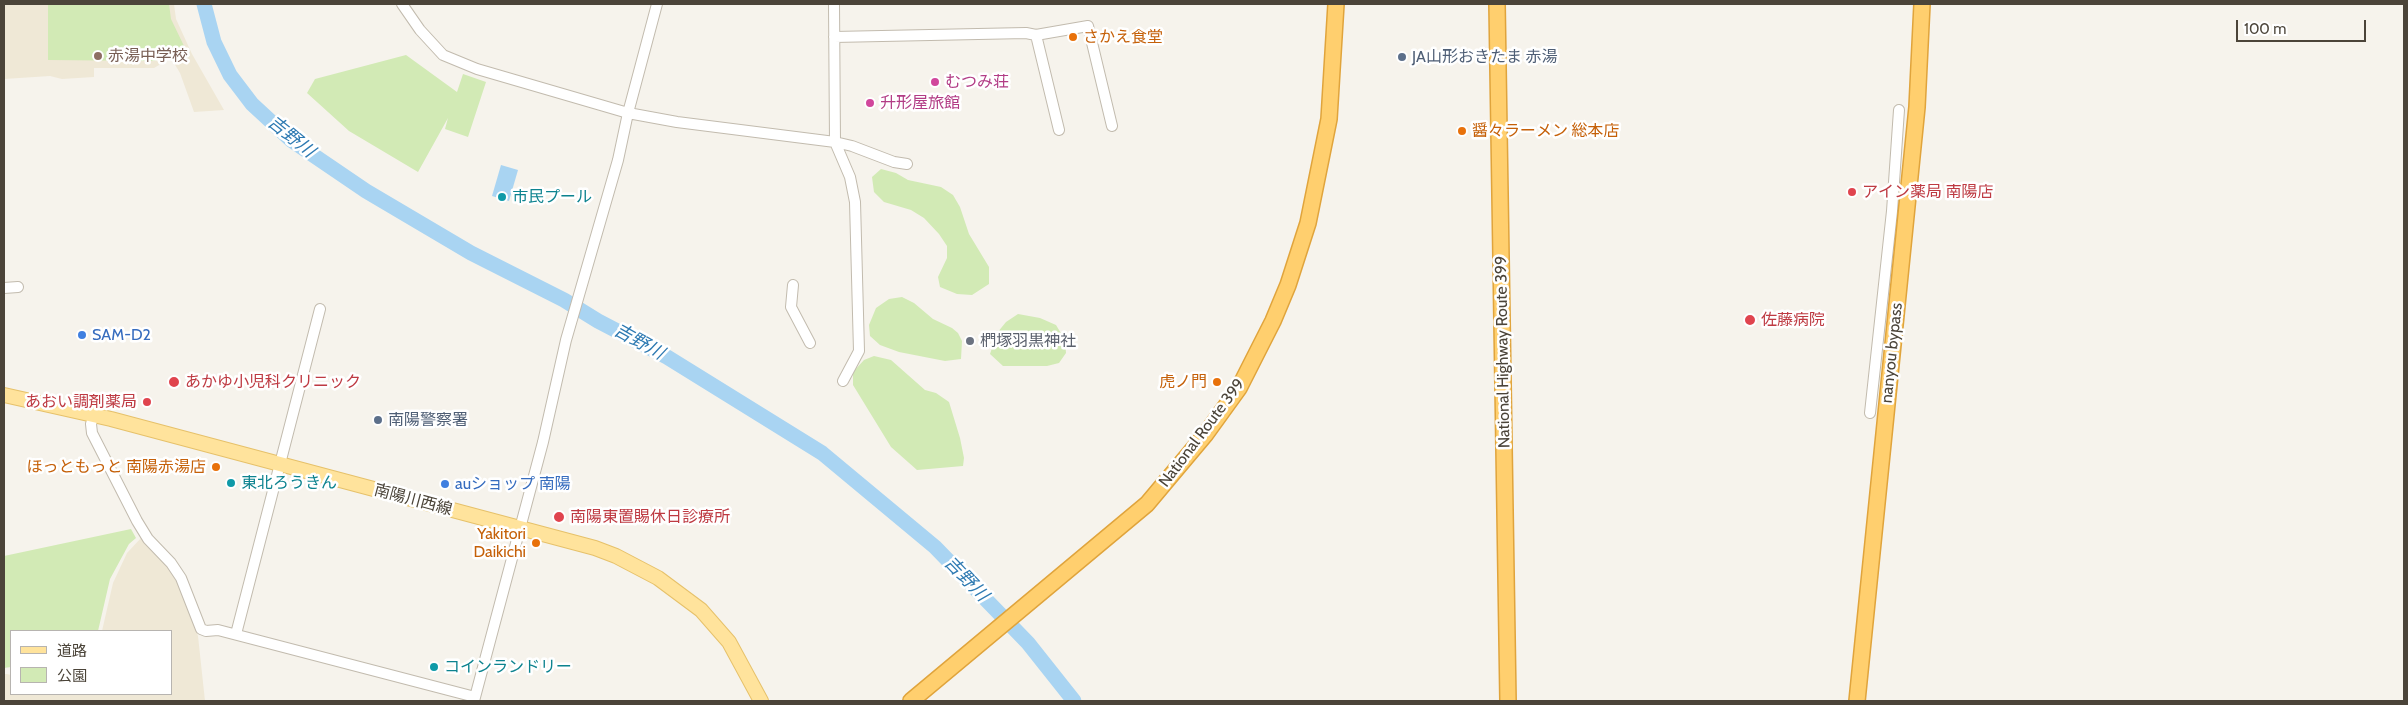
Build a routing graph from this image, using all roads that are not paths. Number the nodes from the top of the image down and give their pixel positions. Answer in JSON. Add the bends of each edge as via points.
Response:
{"nodes":[{"id":1,"x":402,"y":4,"type":"edge"},
{"id":2,"x":657,"y":4,"type":"edge"},
{"id":3,"x":834,"y":4,"type":"edge"},
{"id":4,"x":1336,"y":4,"type":"edge"},
{"id":5,"x":1497,"y":4,"type":"edge"},
{"id":6,"x":1922,"y":4,"type":"edge"},
{"id":7,"x":1036,"y":35,"type":"junction"},
{"id":8,"x":834,"y":37,"type":"junction"},
{"id":9,"x":1899,"y":110,"type":"dead end"},
{"id":10,"x":628,"y":112,"type":"junction"},
{"id":11,"x":1112,"y":126,"type":"dead end"},
{"id":12,"x":1059,"y":130,"type":"dead end"},
{"id":13,"x":835,"y":142,"type":"junction"},
{"id":14,"x":907,"y":164,"type":"dead end"},
{"id":15,"x":793,"y":285,"type":"dead end"},
{"id":16,"x":18,"y":287,"type":"dead end"},
{"id":17,"x":4,"y":288,"type":"edge"},
{"id":18,"x":320,"y":309,"type":"dead end"},
{"id":19,"x":810,"y":342,"type":"dead end"},
{"id":20,"x":843,"y":381,"type":"dead end"},
{"id":21,"x":4,"y":395,"type":"edge"},
{"id":22,"x":1870,"y":413,"type":"dead end"},
{"id":23,"x":94,"y":414,"type":"junction"},
{"id":24,"x":280,"y":464,"type":"junction"},
{"id":25,"x":521,"y":528,"type":"junction"},
{"id":26,"x":236,"y":634,"type":"junction"},
{"id":27,"x":474,"y":699,"type":"edge"},
{"id":28,"x":762,"y":701,"type":"edge"},
{"id":29,"x":911,"y":701,"type":"edge"},
{"id":30,"x":1508,"y":701,"type":"edge"},
{"id":31,"x":1857,"y":701,"type":"edge"}],
"edges":[{"from":1,"to":10,"type":"street","via":[[434,48],[454,62]]},
{"from":2,"to":10,"type":"street"},
{"from":3,"to":8,"type":"street"},
{"from":4,"to":29,"type":"highway","name":"National Route 399","via":[[1329,119],[1308,223],[1273,322],[1239,388],[1147,504]]},
{"from":5,"to":30,"type":"highway","name":"National Highway Route 399"},
{"from":6,"to":31,"type":"highway","name":"nanyou bypass","via":[[1917,107]]},
{"from":7,"to":8,"type":"street","via":[[1026,32]]},
{"from":7,"to":11,"type":"street","via":[[1088,26]]},
{"from":7,"to":12,"type":"street"},
{"from":8,"to":13,"type":"street"},
{"from":9,"to":22,"type":"street","via":[[1892,211]]},
{"from":10,"to":13,"type":"street","via":[[677,122]]},
{"from":10,"to":25,"type":"street","via":[[618,160],[566,340]]},
{"from":13,"to":14,"type":"street"},
{"from":13,"to":20,"type":"street","via":[[850,177],[855,202],[859,351]]},
{"from":15,"to":19,"type":"street","via":[[791,307]]},
{"from":16,"to":17,"type":"street"},
{"from":18,"to":24,"type":"street"},
{"from":21,"to":23,"type":"main road","name":"南陽川西線"},
{"from":23,"to":24,"type":"main road","name":"南陽川西線"},
{"from":23,"to":26,"type":"street","via":[[92,433],[137,522],[181,578],[201,628]]},
{"from":24,"to":25,"type":"main road","name":"南陽川西線"},
{"from":24,"to":26,"type":"street"},
{"from":25,"to":27,"type":"street"},
{"from":25,"to":28,"type":"main road","name":"南陽川西線","via":[[616,556],[637,565],[682,594],[730,642]]},
{"from":26,"to":27,"type":"street"}]}
